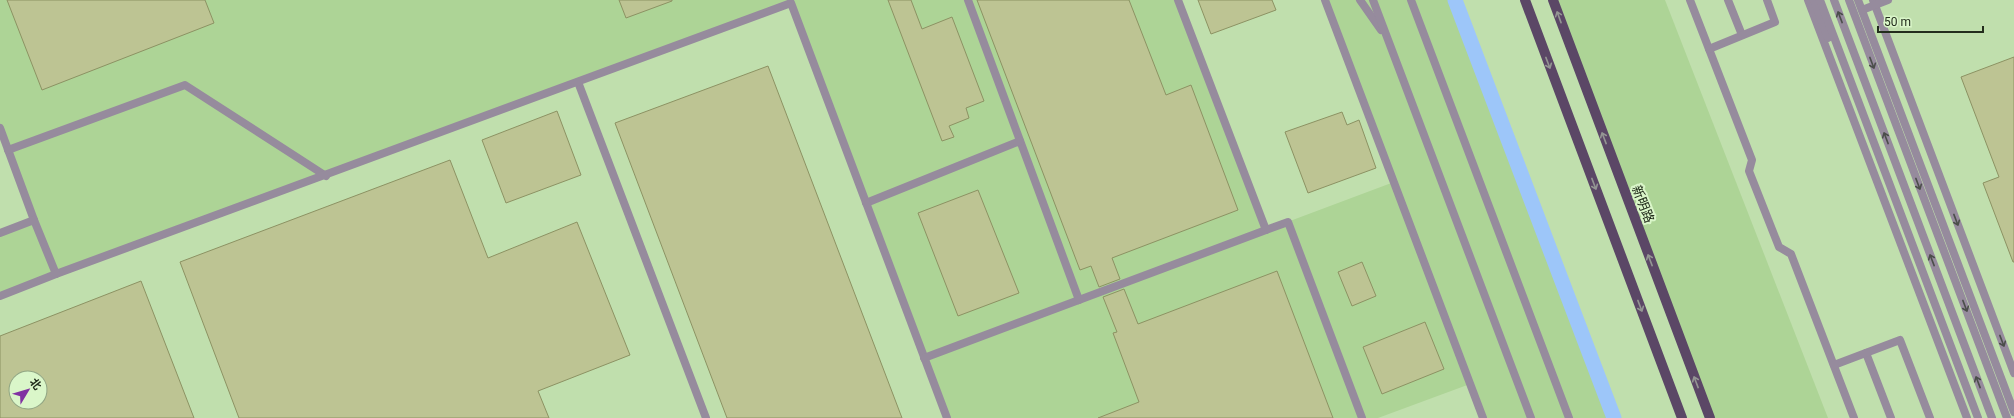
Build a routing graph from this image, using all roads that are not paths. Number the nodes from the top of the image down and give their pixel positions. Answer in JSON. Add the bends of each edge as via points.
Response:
{"nodes":[{"id":1,"x":968,"y":0,"type":"edge"},
{"id":2,"x":1178,"y":0,"type":"edge"},
{"id":3,"x":1325,"y":0,"type":"edge"},
{"id":4,"x":1360,"y":0,"type":"edge"},
{"id":5,"x":1373,"y":0,"type":"edge"},
{"id":6,"x":1411,"y":0,"type":"edge"},
{"id":7,"x":1525,"y":0,"type":"edge"},
{"id":8,"x":1553,"y":0,"type":"edge"},
{"id":9,"x":1690,"y":0,"type":"edge"},
{"id":10,"x":1728,"y":0,"type":"edge"},
{"id":11,"x":1767,"y":0,"type":"edge"},
{"id":12,"x":1808,"y":0,"type":"edge"},
{"id":13,"x":1814,"y":0,"type":"edge"},
{"id":14,"x":1820,"y":0,"type":"edge"},
{"id":15,"x":1834,"y":0,"type":"edge"},
{"id":16,"x":1849,"y":0,"type":"edge"},
{"id":17,"x":1858,"y":0,"type":"edge"},
{"id":18,"x":1888,"y":0,"type":"edge"},
{"id":19,"x":790,"y":2,"type":"edge"},
{"id":20,"x":1874,"y":2,"type":"edge"},
{"id":21,"x":1862,"y":10,"type":"junction"},
{"id":22,"x":1742,"y":35,"type":"junction"},
{"id":23,"x":1389,"y":41,"type":"junction"},
{"id":24,"x":1709,"y":48,"type":"junction"},
{"id":25,"x":578,"y":82,"type":"junction"},
{"id":26,"x":0,"y":128,"type":"edge"},
{"id":27,"x":1020,"y":141,"type":"junction"},
{"id":28,"x":8,"y":150,"type":"junction"},
{"id":29,"x":326,"y":176,"type":"junction"},
{"id":30,"x":866,"y":203,"type":"junction"},
{"id":31,"x":34,"y":220,"type":"junction"},
{"id":32,"x":1266,"y":230,"type":"junction"},
{"id":33,"x":0,"y":233,"type":"edge"},
{"id":34,"x":56,"y":274,"type":"junction"},
{"id":35,"x":0,"y":296,"type":"edge"},
{"id":36,"x":1079,"y":300,"type":"junction"},
{"id":37,"x":1866,"y":353,"type":"junction"},
{"id":38,"x":924,"y":358,"type":"junction"},
{"id":39,"x":1834,"y":365,"type":"junction"},
{"id":40,"x":2014,"y":373,"type":"edge"},
{"id":41,"x":2014,"y":412,"type":"edge"},
{"id":42,"x":706,"y":418,"type":"edge"},
{"id":43,"x":947,"y":418,"type":"edge"},
{"id":44,"x":1362,"y":418,"type":"edge"},
{"id":45,"x":1483,"y":418,"type":"edge"},
{"id":46,"x":1531,"y":418,"type":"edge"},
{"id":47,"x":1569,"y":418,"type":"edge"},
{"id":48,"x":1682,"y":418,"type":"edge"},
{"id":49,"x":1710,"y":418,"type":"edge"},
{"id":50,"x":1854,"y":418,"type":"edge"},
{"id":51,"x":1891,"y":418,"type":"edge"},
{"id":52,"x":1930,"y":418,"type":"edge"},
{"id":53,"x":1966,"y":418,"type":"edge"},
{"id":54,"x":1972,"y":418,"type":"edge"},
{"id":55,"x":1978,"y":418,"type":"edge"},
{"id":56,"x":1992,"y":418,"type":"edge"},
{"id":57,"x":2007,"y":418,"type":"edge"}],
"edges":[{"from":1,"to":27,"type":"lane"},
{"from":2,"to":32,"type":"lane"},
{"from":3,"to":45,"type":"lane"},
{"from":4,"to":23,"type":"lane"},
{"from":5,"to":23,"type":"lane"},
{"from":6,"to":47,"type":"lane"},
{"from":7,"to":48,"type":"main road","one_way":true},
{"from":49,"to":8,"type":"main road","name":"新明路","one_way":true},
{"from":9,"to":24,"type":"lane"},
{"from":10,"to":22,"type":"lane"},
{"from":11,"to":22,"type":"lane","via":[[1775,22]]},
{"from":12,"to":53,"type":"lane"},
{"from":13,"to":54,"type":"lane"},
{"from":14,"to":55,"type":"lane"},
{"from":56,"to":15,"type":"lane","one_way":true},
{"from":16,"to":57,"type":"lane","one_way":true},
{"from":17,"to":21,"type":"lane"},
{"from":18,"to":20,"type":"lane"},
{"from":19,"to":25,"type":"lane"},
{"from":19,"to":30,"type":"lane"},
{"from":20,"to":21,"type":"lane"},
{"from":20,"to":40,"type":"lane","one_way":true},
{"from":21,"to":41,"type":"lane"},
{"from":22,"to":24,"type":"lane"},
{"from":23,"to":46,"type":"lane"},
{"from":24,"to":39,"type":"lane","via":[[1752,160],[1749,171],[1779,247],[1791,254]]},
{"from":25,"to":29,"type":"lane"},
{"from":25,"to":42,"type":"lane"},
{"from":26,"to":28,"type":"lane"},
{"from":27,"to":30,"type":"lane"},
{"from":27,"to":36,"type":"lane"},
{"from":28,"to":29,"type":"lane","via":[[185,85]]},
{"from":28,"to":31,"type":"lane"},
{"from":29,"to":34,"type":"lane"},
{"from":30,"to":38,"type":"lane"},
{"from":31,"to":33,"type":"lane"},
{"from":31,"to":34,"type":"lane"},
{"from":32,"to":36,"type":"lane"},
{"from":32,"to":44,"type":"lane","via":[[1288,222]]},
{"from":34,"to":35,"type":"lane"},
{"from":36,"to":38,"type":"lane"},
{"from":37,"to":39,"type":"lane"},
{"from":37,"to":51,"type":"lane"},
{"from":37,"to":52,"type":"lane","via":[[1900,340]]},
{"from":38,"to":43,"type":"lane"},
{"from":39,"to":50,"type":"lane"}]}
